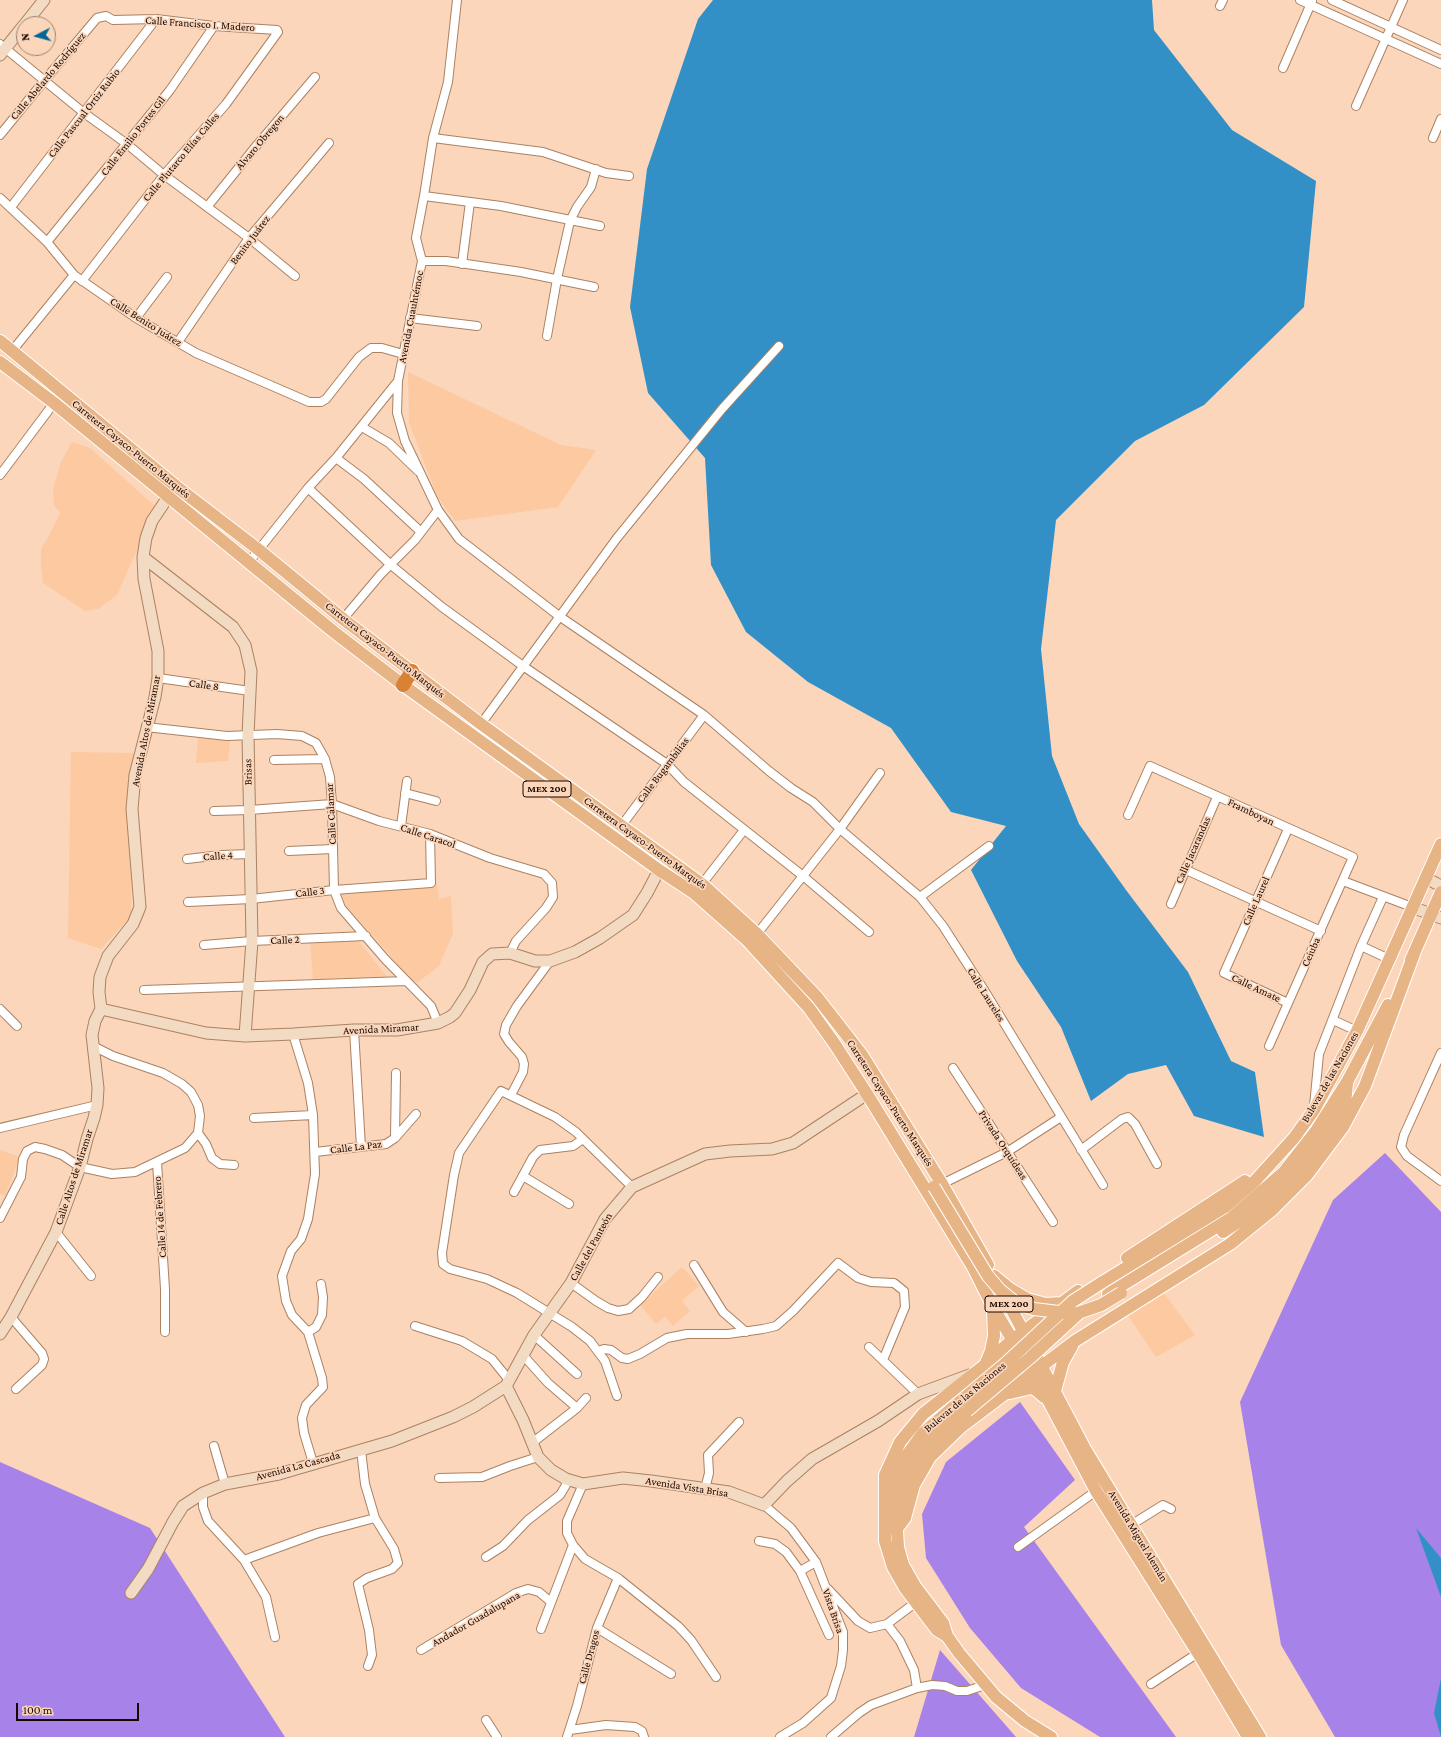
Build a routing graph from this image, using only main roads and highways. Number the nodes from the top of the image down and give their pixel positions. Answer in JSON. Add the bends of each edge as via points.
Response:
{"nodes":[{"id":1,"x":0,"y":341,"type":"edge"},
{"id":2,"x":0,"y":362,"type":"edge"},
{"id":3,"x":412,"y":671,"type":"junction"},
{"id":4,"x":403,"y":685,"type":"junction"},
{"id":5,"x":1441,"y":844,"type":"edge"},
{"id":6,"x":1441,"y":892,"type":"edge"},
{"id":7,"x":1436,"y":916,"type":"edge"},
{"id":8,"x":1414,"y":954,"type":"junction"},
{"id":9,"x":834,"y":1043,"type":"junction"},
{"id":10,"x":1347,"y":1082,"type":"junction"},
{"id":11,"x":1265,"y":1168,"type":"junction"},
{"id":12,"x":938,"y":1186,"type":"junction"},
{"id":13,"x":994,"y":1276,"type":"junction"},
{"id":14,"x":1061,"y":1303,"type":"junction"},
{"id":15,"x":994,"y":1307,"type":"junction"},
{"id":16,"x":1024,"y":1332,"type":"junction"},
{"id":17,"x":1012,"y":1340,"type":"junction"},
{"id":18,"x":1075,"y":1341,"type":"junction"},
{"id":19,"x":981,"y":1369,"type":"junction"},
{"id":20,"x":1037,"y":1370,"type":"junction"},
{"id":21,"x":1003,"y":1395,"type":"junction"},
{"id":22,"x":1051,"y":1396,"type":"junction"},
{"id":23,"x":926,"y":1437,"type":"junction"},
{"id":24,"x":885,"y":1509,"type":"junction"},
{"id":25,"x":896,"y":1530,"type":"junction"},
{"id":26,"x":948,"y":1636,"type":"junction"},
{"id":27,"x":1050,"y":1737,"type":"edge"},
{"id":28,"x":1248,"y":1737,"type":"edge"},
{"id":29,"x":1260,"y":1737,"type":"edge"}],
"edges":[{"from":1,"to":3,"type":"main road","name":"Carretera Cayaco-Puerto Marqués","number":"MEX 200","via":[[171,482]]},
{"from":2,"to":4,"type":"main road","name":"Carretera Cayaco-Puerto Marqués","number":"MEX 200"},
{"from":3,"to":4,"type":"highway"},
{"from":3,"to":12,"type":"main road","name":"Carretera Cayaco-Puerto Marqués","number":"MEX 200","via":[[702,884],[757,934],[818,997],[862,1055]]},
{"from":4,"to":9,"type":"main road","name":"Carretera Cayaco-Puerto Marqués","number":"MEX 200","via":[[694,893],[747,940],[809,1008]]},
{"from":5,"to":11,"type":"main road","name":"Bulevar de las Naciones","via":[[1356,1031],[1314,1110],[1294,1138]]},
{"from":6,"to":7,"type":"main road","name":"Bulevar de las Naciones"},
{"from":7,"to":8,"type":"main road","name":"Bulevar de las Naciones"},
{"from":8,"to":10,"type":"main road","name":"Bulevar de las Naciones"},
{"from":8,"to":18,"type":"main road","via":[[1365,1086],[1343,1127],[1307,1175],[1272,1210],[1230,1244]]},
{"from":9,"to":12,"type":"main road","via":[[862,1069]]},
{"from":9,"to":15,"type":"main road","name":"Carretera Cayaco-Puerto Marqués","number":"MEX 200","via":[[973,1267]]},
{"from":10,"to":12,"type":"main road","bridge":true,"via":[[1345,1103],[1317,1148],[1286,1184],[1235,1225],[1101,1305],[1075,1314],[1034,1309],[1016,1303],[1000,1290],[988,1276]]},
{"from":10,"to":23,"type":"main road","name":"Bulevar de las Naciones","bridge":true,"via":[[1316,1131],[1284,1172],[1231,1218],[1082,1311],[1032,1357]]},
{"from":11,"to":14,"type":"main road"},
{"from":11,"to":23,"type":"main road","name":"Bulevar de las Naciones","bridge":true,"via":[[1254,1182],[1224,1207],[1073,1301]]},
{"from":12,"to":13,"type":"main road","name":"Carretera Cayaco-Puerto Marqués","number":"MEX 200"},
{"from":13,"to":14,"type":"main road","via":[[1027,1299],[1046,1304]]},
{"from":13,"to":16,"type":"main road","name":"Carretera Cayaco-Puerto Marqués","number":"MEX 200"},
{"from":14,"to":16,"type":"main road"},
{"from":15,"to":17,"type":"main road","name":"Carretera Cayaco-Puerto Marqués","number":"MEX 200"},
{"from":15,"to":19,"type":"main road","via":[[991,1351]]},
{"from":16,"to":17,"type":"main road"},
{"from":16,"to":20,"type":"main road","name":"Avenida Miguel Alemán"},
{"from":17,"to":19,"type":"main road"},
{"from":17,"to":20,"type":"main road","name":"Avenida Miguel Alemán"},
{"from":18,"to":20,"type":"main road"},
{"from":18,"to":22,"type":"main road","via":[[1063,1362]]},
{"from":19,"to":24,"type":"main road","via":[[923,1414],[900,1442],[884,1475]]},
{"from":20,"to":21,"type":"main road"},
{"from":20,"to":22,"type":"main road","name":"Avenida Miguel Alemán"},
{"from":21,"to":22,"type":"main road","via":[[1030,1388]]},
{"from":21,"to":25,"type":"main road","via":[[961,1427],[930,1457],[914,1485],[905,1518]]},
{"from":22,"to":28,"type":"main road","name":"Avenida Miguel Alemán","via":[[1096,1491]]},
{"from":22,"to":29,"type":"main road","name":"Avenida Miguel Alemán","via":[[1086,1449]]},
{"from":23,"to":24,"type":"main road","name":"Bulevar de las Naciones","via":[[894,1473]]},
{"from":23,"to":25,"type":"main road","name":"Bulevar de las Naciones","via":[[905,1476],[896,1514]]},
{"from":24,"to":26,"type":"main road","name":"Bulevar de las Naciones","via":[[885,1541],[893,1567],[937,1630]]},
{"from":25,"to":26,"type":"main road","name":"Bulevar de las Naciones","via":[[903,1565],[914,1586],[943,1623]]},
{"from":26,"to":27,"type":"main road","via":[[996,1697],[1025,1721]]}]}
